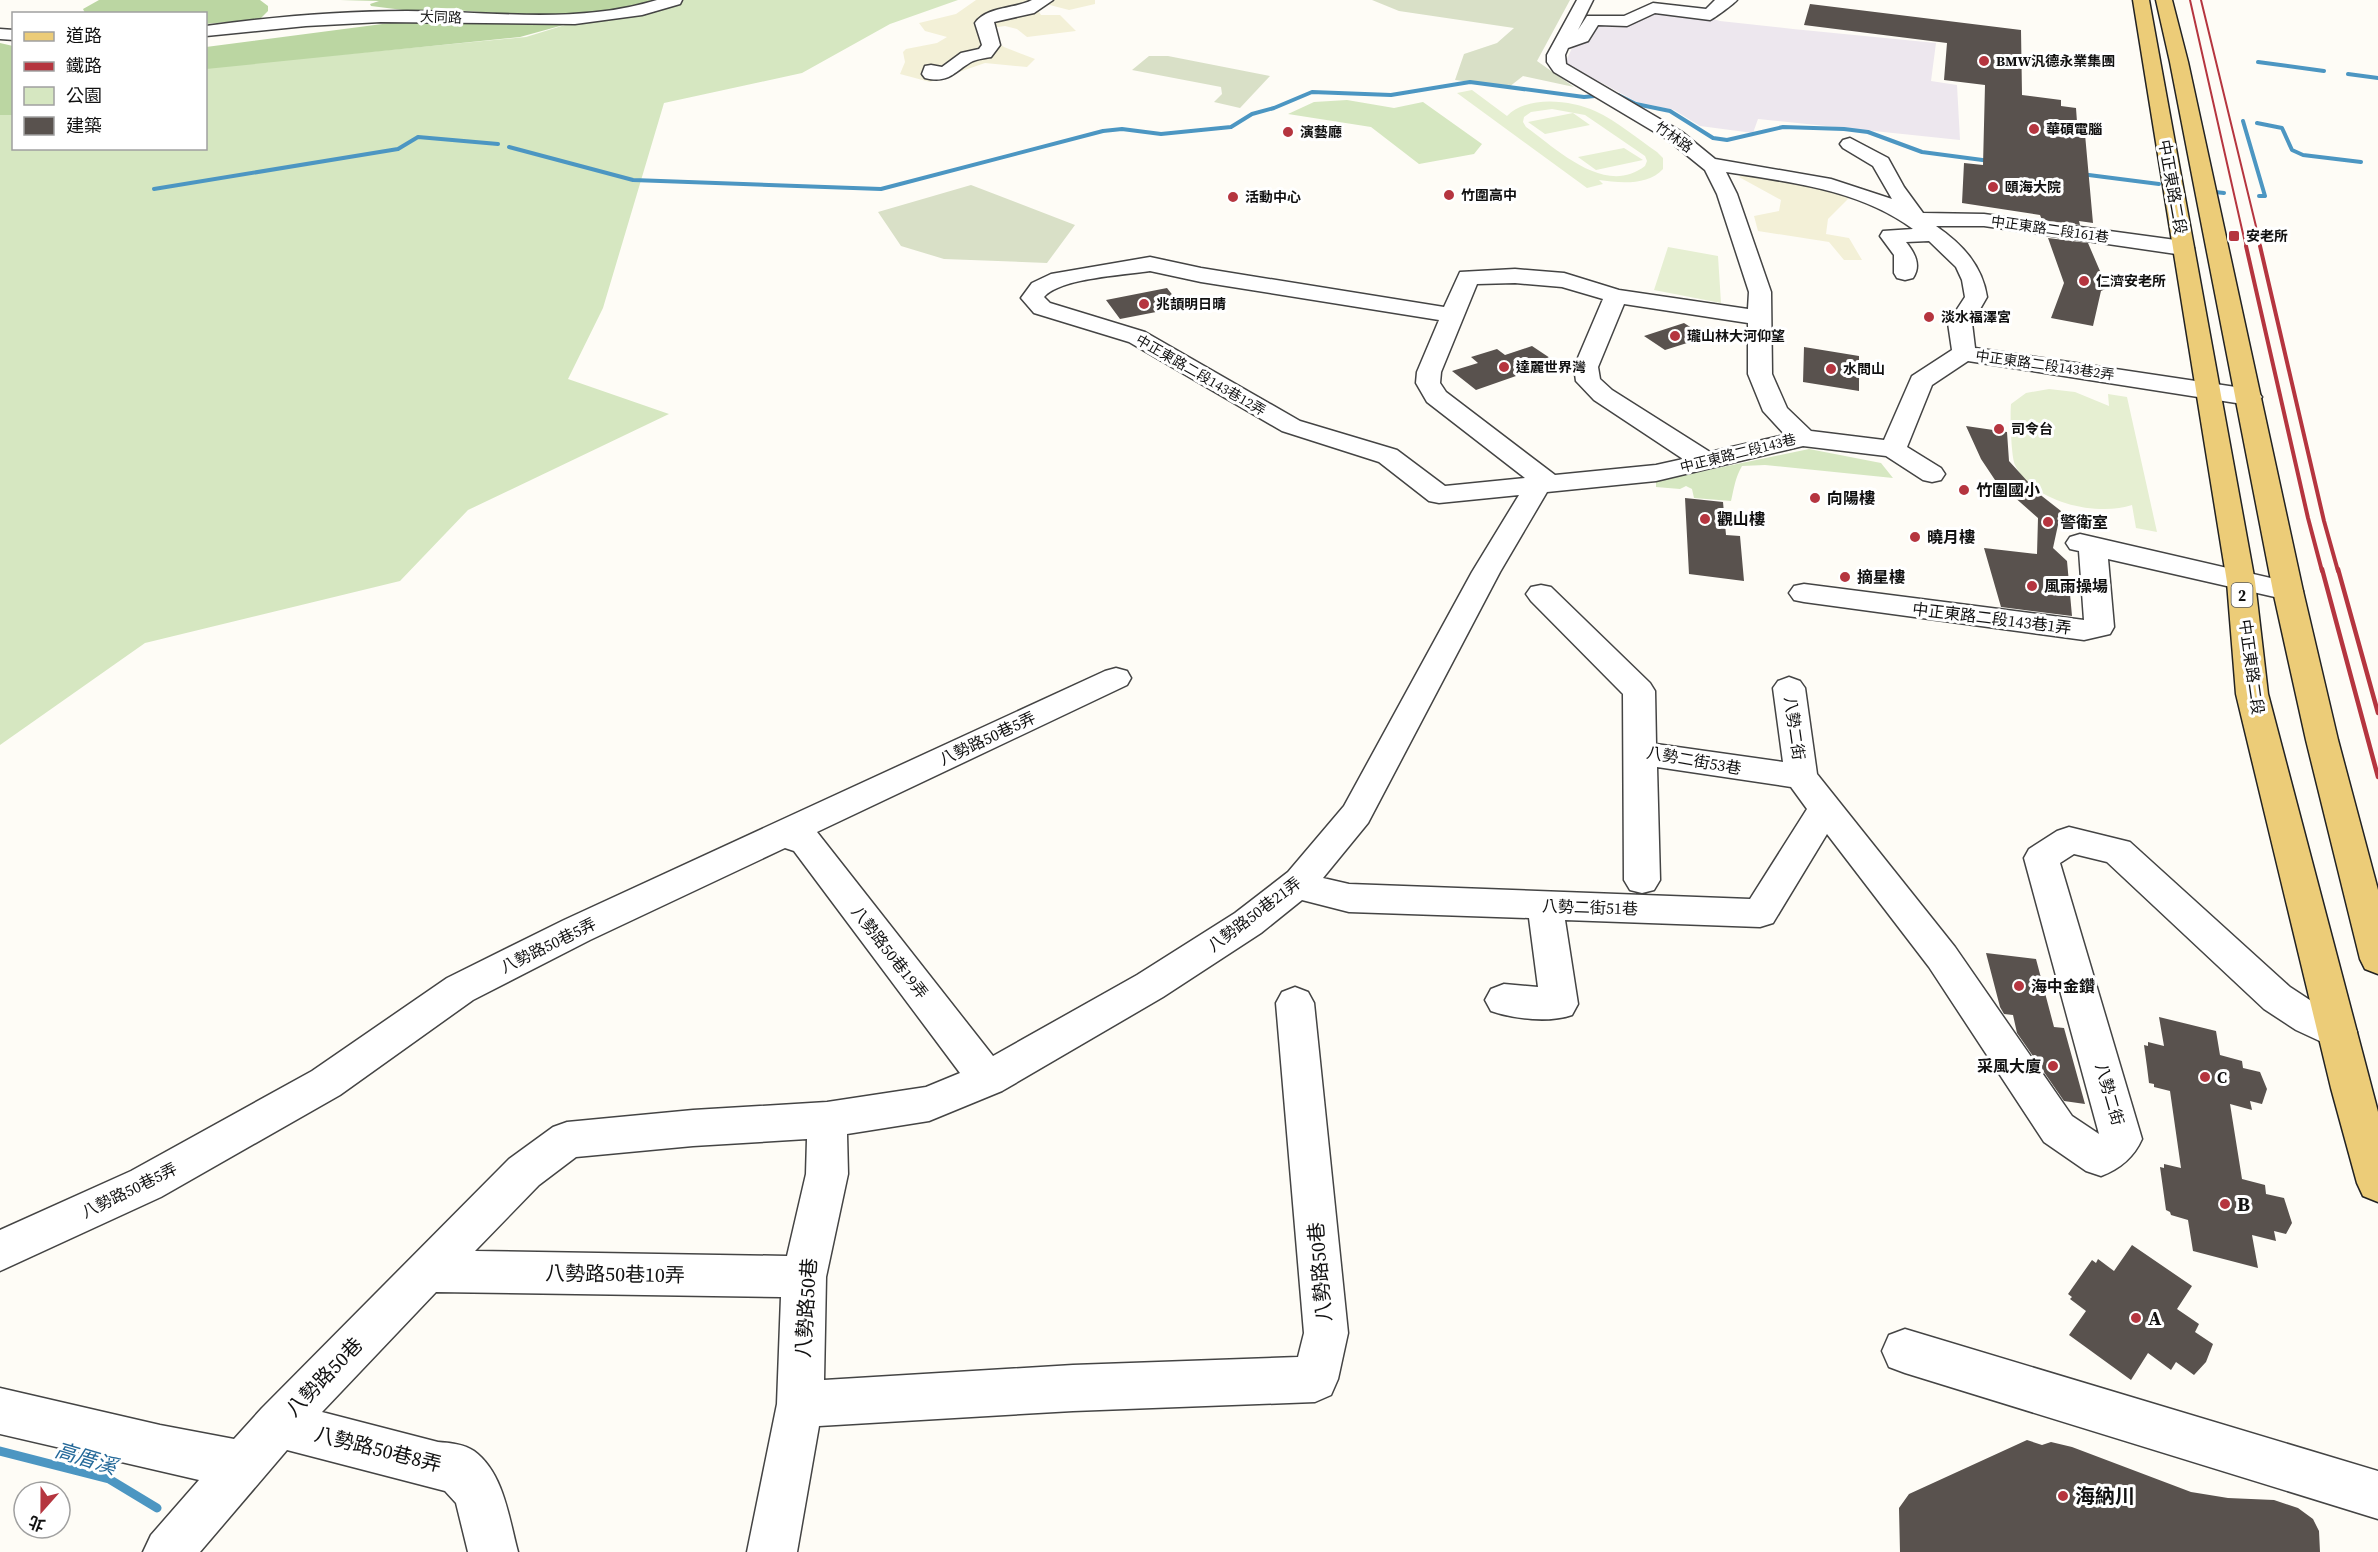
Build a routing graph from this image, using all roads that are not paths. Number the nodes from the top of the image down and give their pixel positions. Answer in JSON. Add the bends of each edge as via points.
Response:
{"nodes":[{"id":1,"x":674,"y":0,"type":"edge"},
{"id":2,"x":1045,"y":0,"type":"edge"},
{"id":3,"x":1585,"y":0,"type":"edge"},
{"id":4,"x":1729,"y":0,"type":"edge"},
{"id":5,"x":2141,"y":0,"type":"edge"},
{"id":6,"x":2164,"y":0,"type":"edge"},
{"id":7,"x":207,"y":31,"type":"edge"},
{"id":8,"x":1562,"y":44,"type":"junction"},
{"id":9,"x":931,"y":70,"type":"dead end"},
{"id":10,"x":1854,"y":152,"type":"dead end"},
{"id":11,"x":1711,"y":164,"type":"junction"},
{"id":12,"x":1916,"y":219,"type":"junction"},
{"id":13,"x":1934,"y":234,"type":"junction"},
{"id":14,"x":2183,"y":248,"type":"junction"},
{"id":15,"x":1905,"y":273,"type":"dead end"},
{"id":16,"x":1616,"y":296,"type":"junction"},
{"id":17,"x":1452,"y":315,"type":"junction"},
{"id":18,"x":1759,"y":318,"type":"junction"},
{"id":19,"x":1964,"y":353,"type":"junction"},
{"id":20,"x":2206,"y":390,"type":"junction"},
{"id":21,"x":2249,"y":397,"type":"junction"},
{"id":22,"x":1803,"y":438,"type":"junction"},
{"id":23,"x":1893,"y":448,"type":"junction"},
{"id":24,"x":1705,"y":461,"type":"junction"},
{"id":25,"x":1932,"y":474,"type":"dead end"},
{"id":26,"x":1544,"y":486,"type":"junction"},
{"id":27,"x":2241,"y":582,"type":"junction"},
{"id":28,"x":2288,"y":591,"type":"junction"},
{"id":29,"x":1804,"y":593,"type":"dead end"},
{"id":30,"x":1541,"y":594,"type":"dead end"},
{"id":31,"x":1116,"y":678,"type":"dead end"},
{"id":32,"x":1789,"y":688,"type":"dead end"},
{"id":33,"x":1640,"y":753,"type":"junction"},
{"id":34,"x":1801,"y":777,"type":"junction"},
{"id":35,"x":1825,"y":809,"type":"junction"},
{"id":36,"x":785,"y":834,"type":"junction"},
{"id":37,"x":1641,"y":880,"type":"dead end"},
{"id":38,"x":1300,"y":882,"type":"junction"},
{"id":39,"x":1545,"y":905,"type":"junction"},
{"id":40,"x":2378,"y":959,"type":"edge"},
{"id":41,"x":1504,"y":1000,"type":"dead end"},
{"id":42,"x":1295,"y":1003,"type":"dead end"},
{"id":43,"x":2338,"y":1032,"type":"junction"},
{"id":44,"x":988,"y":1079,"type":"junction"},
{"id":45,"x":827,"y":1120,"type":"junction"},
{"id":46,"x":2378,"y":1183,"type":"edge"},
{"id":47,"x":0,"y":1251,"type":"edge"},
{"id":48,"x":426,"y":1271,"type":"junction"},
{"id":49,"x":804,"y":1276,"type":"junction"},
{"id":50,"x":1905,"y":1351,"type":"dead end"},
{"id":51,"x":800,"y":1404,"type":"junction"},
{"id":52,"x":0,"y":1411,"type":"edge"},
{"id":53,"x":278,"y":1424,"type":"junction"},
{"id":54,"x":243,"y":1464,"type":"junction"},
{"id":55,"x":2378,"y":1495,"type":"edge"},
{"id":56,"x":168,"y":1552,"type":"edge"},
{"id":57,"x":493,"y":1552,"type":"edge"},
{"id":58,"x":771,"y":1552,"type":"edge"}],
"edges":[{"from":1,"to":7,"type":"street","name":"大同路","via":[[628,13],[591,17],[408,16]]},
{"from":2,"to":9,"type":"street","via":[[1028,9],[988,18],[984,23],[991,45],[985,53],[968,57],[947,72],[931,74]]},
{"from":3,"to":8,"type":"street"},
{"from":4,"to":8,"type":"street","via":[[1710,15],[1653,8],[1627,21],[1593,21],[1582,37]]},
{"from":5,"to":14,"type":"main road","name":"中正東路二段","number":"2"},
{"from":6,"to":21,"type":"main road","name":"中正東路二段"},
{"from":8,"to":11,"type":"street","name":"竹林路","via":[[1556,62],[1560,68],[1675,136]]},
{"from":10,"to":12,"type":"street","via":[[1881,162]]},
{"from":11,"to":12,"type":"street","via":[[1834,184],[1877,199]]},
{"from":11,"to":18,"type":"street","name":"竹林路","via":[[1727,194],[1760,292]]},
{"from":12,"to":13,"type":"street"},
{"from":12,"to":14,"type":"street","name":"中正東路二段161巷","via":[[1984,220]]},
{"from":13,"to":15,"type":"street","via":[[1890,236],[1905,255]]},
{"from":13,"to":19,"type":"street","via":[[1971,273],[1976,297],[1960,323]]},
{"from":14,"to":20,"type":"main road","name":"中正東路二段","number":"2"},
{"from":16,"to":17,"type":"street","via":[[1564,280],[1468,277]]},
{"from":16,"to":18,"type":"street"},
{"from":16,"to":24,"type":"street","via":[[1586,367],[1588,381],[1603,395]]},
{"from":17,"to":26,"type":"street","via":[[1428,383],[1436,397]]},
{"from":17,"to":26,"type":"street","name":"中正東路二段143巷12弄","via":[[1150,264],[1059,279],[1040,288],[1032,298],[1042,308],[1137,337],[1291,426],[1388,456],[1439,495]]},
{"from":18,"to":22,"type":"street","name":"竹林路","via":[[1760,374],[1776,411]]},
{"from":19,"to":20,"type":"street","name":"中正東路二段143巷2弄"},
{"from":19,"to":23,"type":"street","name":"中正東路二段143巷2弄","via":[[1921,381]]},
{"from":20,"to":21,"type":"street","name":"中正東路二段143巷2弄"},
{"from":20,"to":27,"type":"main road","name":"中正東路二段","number":"2"},
{"from":21,"to":28,"type":"main road","name":"中正東路二段"},
{"from":22,"to":23,"type":"street","name":"中正東路二段143巷"},
{"from":22,"to":24,"type":"street","name":"中正東路二段143巷"},
{"from":23,"to":25,"type":"street","name":"中正東路二段143巷"},
{"from":24,"to":26,"type":"street","name":"中正東路二段143巷","via":[[1656,473]]},
{"from":26,"to":38,"type":"street","name":"八勢路50巷21弄","via":[[1486,572],[1356,814]]},
{"from":27,"to":28,"type":"street"},
{"from":27,"to":29,"type":"street","name":"中正東路二段143巷1弄","via":[[2087,545],[2099,627],[2084,630]]},
{"from":27,"to":43,"type":"main road","name":"中正東路二段","number":"2","via":[[2252,694]]},
{"from":28,"to":40,"type":"main road","name":"中正東路二段"},
{"from":30,"to":33,"type":"street","name":"八勢二街53巷","via":[[1639,691]]},
{"from":31,"to":36,"type":"street","name":"八勢路50巷5弄"},
{"from":32,"to":34,"type":"street","name":"八勢二街"},
{"from":33,"to":34,"type":"street","name":"八勢二街53巷"},
{"from":33,"to":37,"type":"street"},
{"from":34,"to":35,"type":"street","name":"八勢二街"},
{"from":35,"to":39,"type":"street","name":"八勢二街51巷","via":[[1760,913]]},
{"from":35,"to":43,"type":"street","name":"八勢二街","via":[[1942,957],[2058,1129],[2101,1158],[2122,1138],[2041,858],[2068,840],[2118,850],[2277,998]]},
{"from":36,"to":44,"type":"street","name":"八勢路50巷19弄","via":[[806,842]]},
{"from":36,"to":47,"type":"street","name":"八勢路50巷5弄","via":[[460,989],[326,1083],[146,1184]]},
{"from":38,"to":39,"type":"street","name":"八勢二街51巷","via":[[1348,898]]},
{"from":38,"to":44,"type":"street","name":"八勢路50巷21弄","via":[[1248,923],[1150,986]]},
{"from":39,"to":41,"type":"street","via":[[1559,1004]]},
{"from":42,"to":51,"type":"street","name":"八勢路50巷","via":[[1326,1332],[1315,1379]]},
{"from":43,"to":46,"type":"main road","name":"中正東路二段","number":"2"},
{"from":44,"to":45,"type":"street","name":"八勢路50巷21弄","via":[[929,1104]]},
{"from":45,"to":48,"type":"street","name":"八勢路50巷","via":[[567,1140],[524,1172]]},
{"from":45,"to":49,"type":"street","name":"八勢路50巷","via":[[827,1174]]},
{"from":48,"to":49,"type":"street","name":"八勢路50巷10弄"},
{"from":48,"to":53,"type":"street","name":"八勢路50巷"},
{"from":49,"to":51,"type":"street","name":"八勢路50巷"},
{"from":50,"to":55,"type":"street"},
{"from":51,"to":58,"type":"street"},
{"from":52,"to":54,"type":"street","via":[[160,1449]]},
{"from":53,"to":54,"type":"street","name":"八勢路50巷"},
{"from":53,"to":57,"type":"street","name":"八勢路50巷8弄","via":[[457,1468],[477,1491]]},
{"from":54,"to":56,"type":"street","name":"八勢路50巷"}]}
